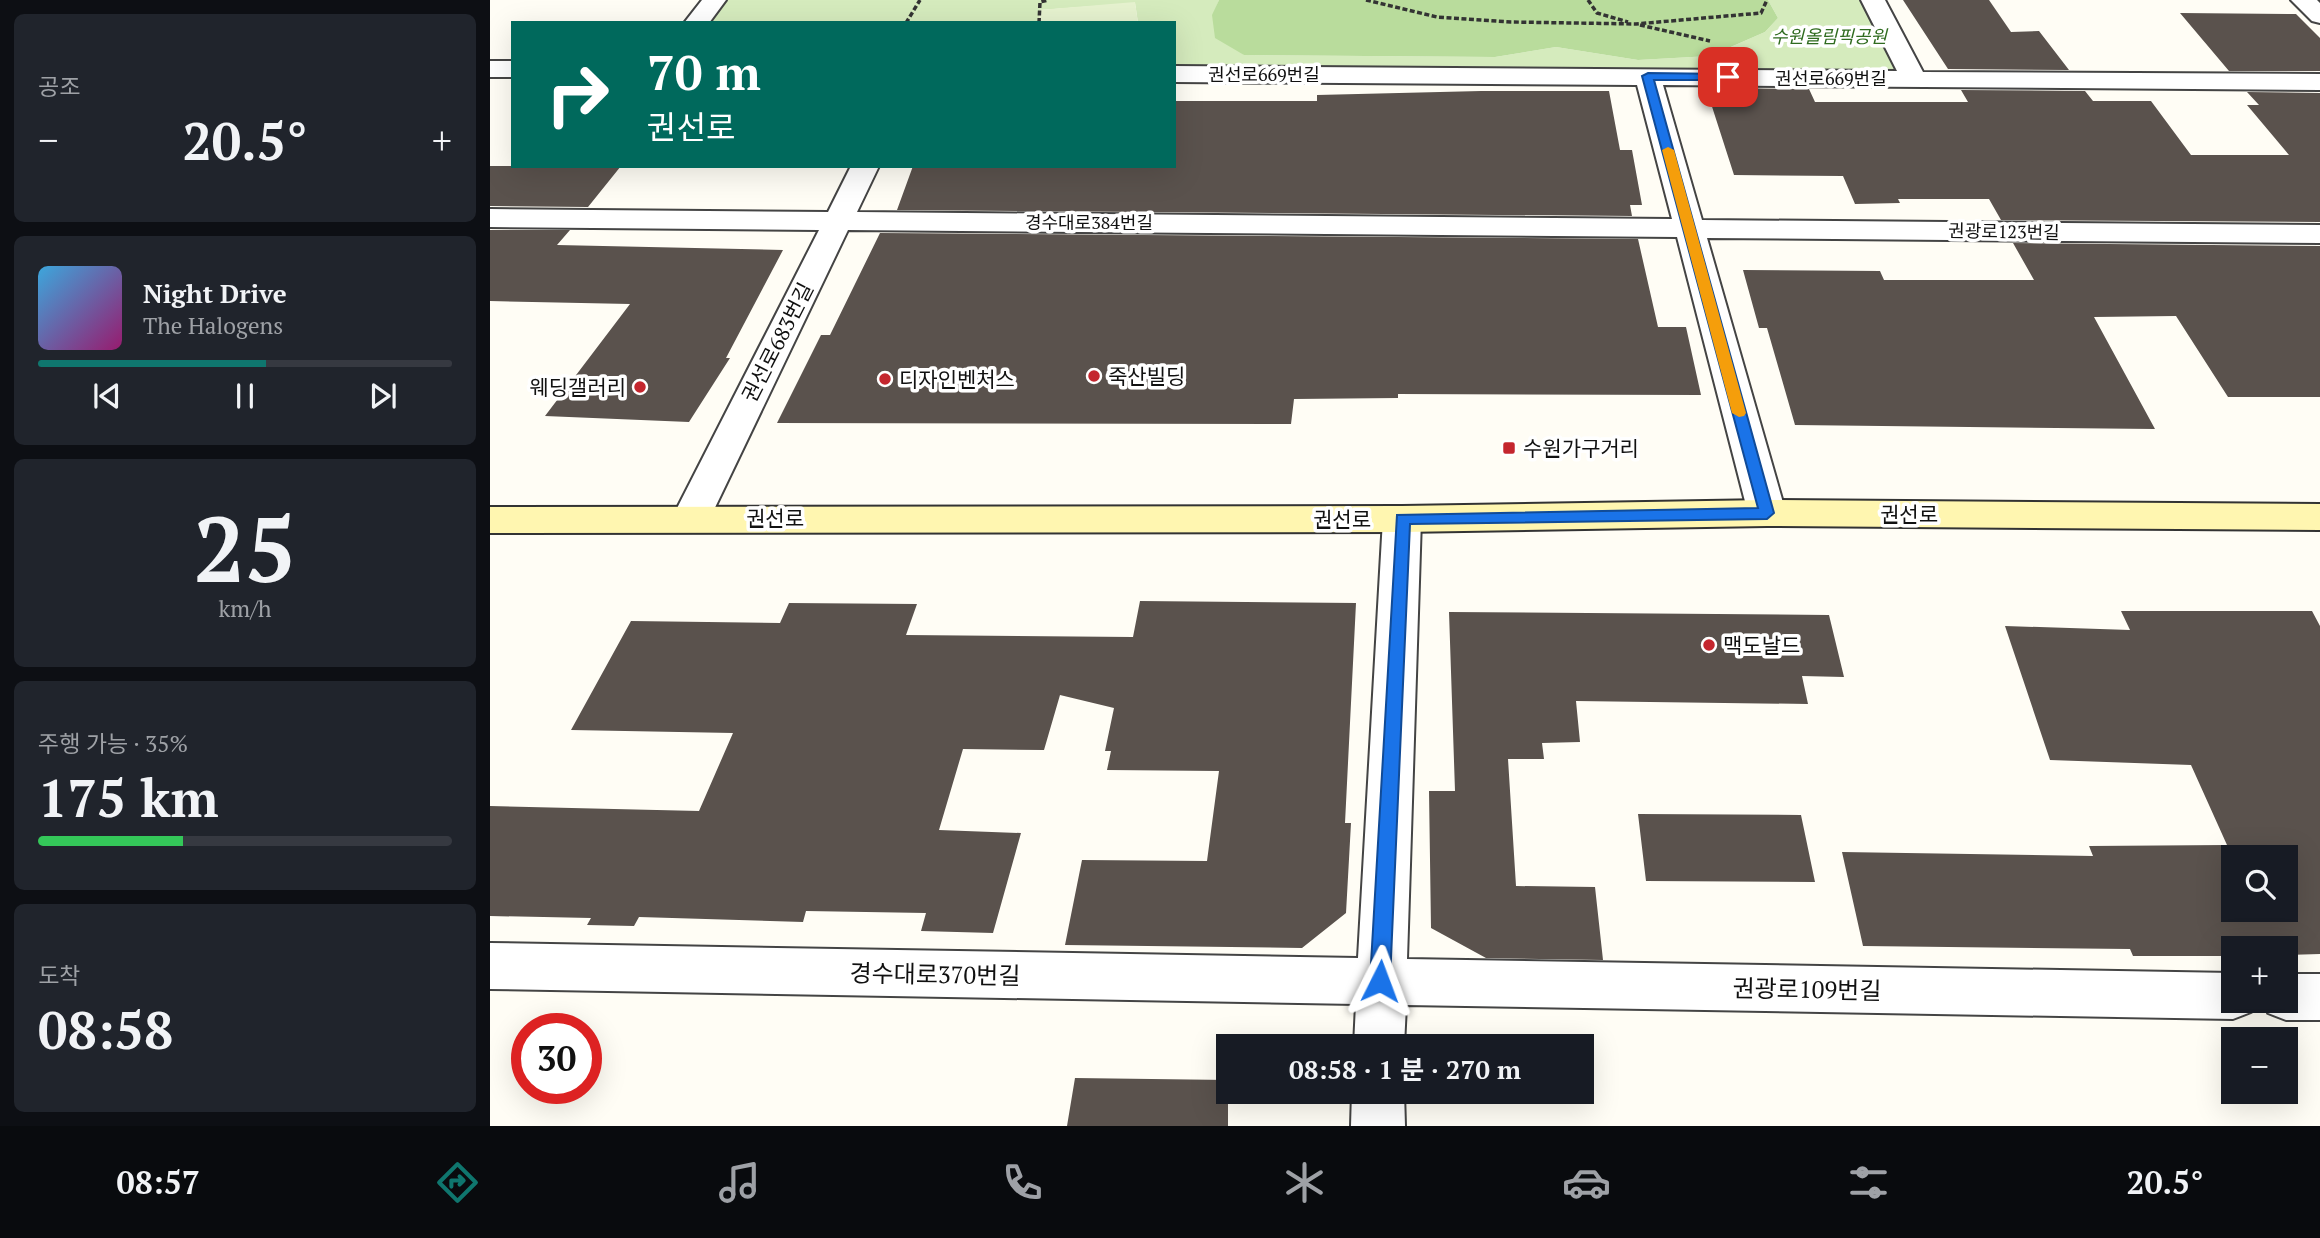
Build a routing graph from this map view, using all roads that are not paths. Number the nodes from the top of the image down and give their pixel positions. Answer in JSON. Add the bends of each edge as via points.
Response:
{"nodes":[{"id":1,"x":714,"y":0,"type":"edge"},
{"id":2,"x":1873,"y":0,"type":"edge"},
{"id":3,"x":2303,"y":0,"type":"edge"},
{"id":4,"x":2320,"y":16,"type":"edge"},
{"id":5,"x":698,"y":21,"type":"edge"},
{"id":6,"x":490,"y":69,"type":"edge"},
{"id":7,"x":511,"y":69,"type":"edge"},
{"id":8,"x":1176,"y":74,"type":"edge"},
{"id":9,"x":1648,"y":76,"type":"junction"},
{"id":10,"x":1914,"y":79,"type":"junction"},
{"id":11,"x":2320,"y":82,"type":"edge"},
{"id":12,"x":864,"y":168,"type":"edge"},
{"id":13,"x":490,"y":218,"type":"edge"},
{"id":14,"x":838,"y":220,"type":"junction"},
{"id":15,"x":1689,"y":227,"type":"junction"},
{"id":16,"x":2320,"y":234,"type":"edge"},
{"id":17,"x":1767,"y":513,"type":"junction"},
{"id":18,"x":2320,"y":517,"type":"edge"},
{"id":19,"x":691,"y":518,"type":"junction"},
{"id":20,"x":1402,"y":519,"type":"junction"},
{"id":21,"x":490,"y":520,"type":"edge"},
{"id":22,"x":490,"y":966,"type":"edge"},
{"id":23,"x":1380,"y":981,"type":"junction"},
{"id":24,"x":2221,"y":996,"type":"edge"},
{"id":25,"x":2298,"y":997,"type":"edge"},
{"id":26,"x":2320,"y":997,"type":"edge"},
{"id":27,"x":1379,"y":1034,"type":"edge"},
{"id":28,"x":1378,"y":1104,"type":"edge"},
{"id":29,"x":1378,"y":1126,"type":"edge"}],
"edges":[{"from":1,"to":5,"type":"street"},
{"from":2,"to":10,"type":"street"},
{"from":3,"to":4,"type":"street"},
{"from":6,"to":7,"type":"street"},
{"from":8,"to":9,"type":"street","name":"권선로669번길"},
{"from":9,"to":10,"type":"street","name":"권선로669번길"},
{"from":9,"to":15,"type":"street"},
{"from":10,"to":11,"type":"street","name":"권선로669번길"},
{"from":12,"to":14,"type":"street","name":"권선로683번길"},
{"from":13,"to":14,"type":"street","name":"경수대로384번길"},
{"from":14,"to":15,"type":"street","name":"경수대로384번길"},
{"from":14,"to":19,"type":"street","name":"권선로683번길"},
{"from":15,"to":16,"type":"street","name":"권광로123번길"},
{"from":15,"to":17,"type":"street"},
{"from":17,"to":18,"type":"street","name":"권선로"},
{"from":17,"to":20,"type":"street","name":"권선로"},
{"from":19,"to":20,"type":"street","name":"권선로"},
{"from":19,"to":21,"type":"street","name":"권선로"},
{"from":20,"to":23,"type":"street"},
{"from":22,"to":23,"type":"street","name":"경수대로370번길"},
{"from":23,"to":24,"type":"street","name":"권광로109번길"},
{"from":23,"to":27,"type":"street"},
{"from":25,"to":26,"type":"street"},
{"from":28,"to":29,"type":"street"}]}
